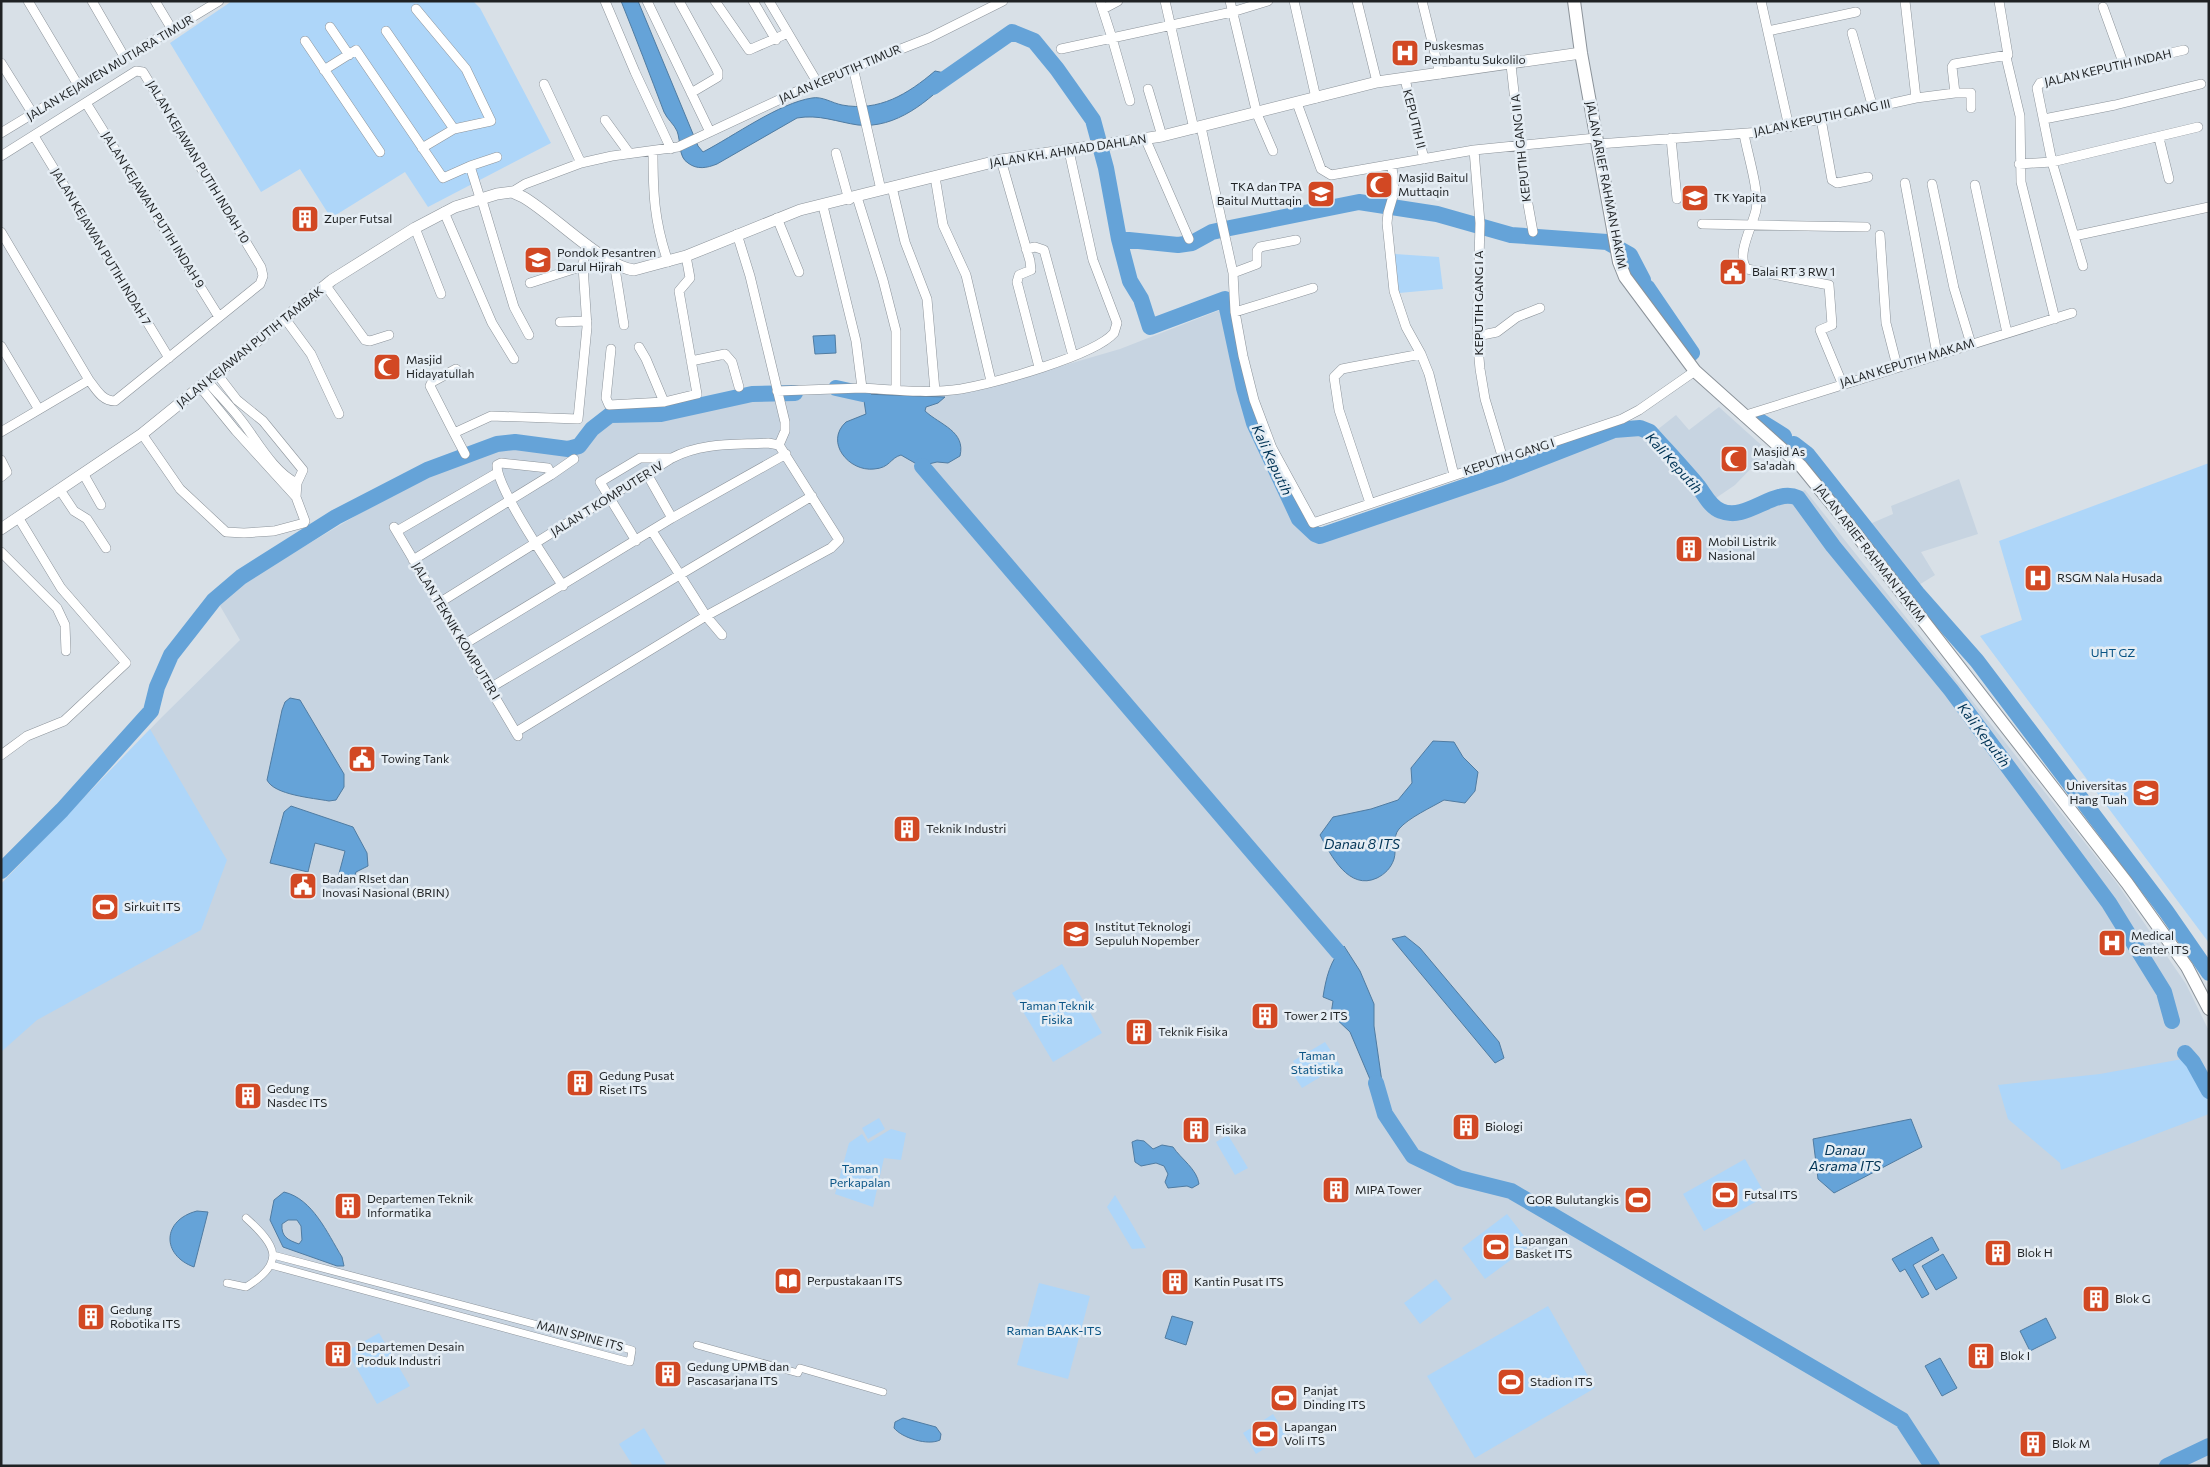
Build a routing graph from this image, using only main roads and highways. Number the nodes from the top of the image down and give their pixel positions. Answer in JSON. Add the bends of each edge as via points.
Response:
{"nodes":[{"id":1,"x":1574,"y":1,"type":"edge"},
{"id":2,"x":2209,"y":1009,"type":"edge"}],
"edges":[{"from":1,"to":2,"type":"main road","name":"JALAN ARIEF RAHMAN HAKIM","via":[[1621,271],[1695,371],[1801,466],[1850,525],[2127,883],[2187,967]]}]}
